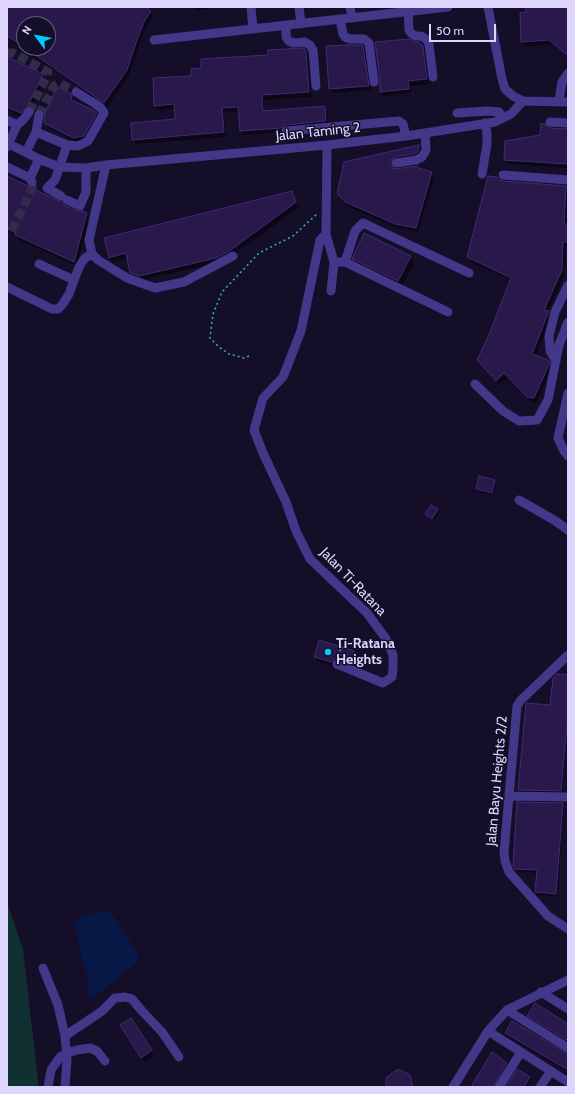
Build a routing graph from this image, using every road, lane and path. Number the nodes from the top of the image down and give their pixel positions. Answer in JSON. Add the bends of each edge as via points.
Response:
{"nodes":[{"id":1,"x":251,"y":7,"type":"edge"},
{"id":2,"x":299,"y":7,"type":"edge"},
{"id":3,"x":350,"y":7,"type":"edge"},
{"id":4,"x":448,"y":7,"type":"edge"},
{"id":5,"x":488,"y":7,"type":"edge"},
{"id":6,"x":408,"y":9,"type":"edge"},
{"id":7,"x":352,"y":18,"type":"junction"},
{"id":8,"x":340,"y":19,"type":"junction"},
{"id":9,"x":301,"y":24,"type":"junction"},
{"id":10,"x":286,"y":25,"type":"junction"},
{"id":11,"x":253,"y":29,"type":"junction"},
{"id":12,"x":154,"y":40,"type":"dead end"},
{"id":13,"x":568,"y":73,"type":"edge"},
{"id":14,"x":433,"y":77,"type":"dead end"},
{"id":15,"x":374,"y":82,"type":"dead end"},
{"id":16,"x":316,"y":86,"type":"dead end"},
{"id":17,"x":76,"y":92,"type":"tunnel mouth"},
{"id":18,"x":523,"y":101,"type":"junction"},
{"id":19,"x":564,"y":102,"type":"edge"},
{"id":20,"x":29,"y":112,"type":"tunnel mouth"},
{"id":21,"x":457,"y":113,"type":"dead end"},
{"id":22,"x":39,"y":115,"type":"tunnel mouth"},
{"id":23,"x":503,"y":118,"type":"junction"},
{"id":24,"x":7,"y":120,"type":"edge"},
{"id":25,"x":550,"y":122,"type":"dead end"},
{"id":26,"x":485,"y":123,"type":"junction"},
{"id":27,"x":568,"y":124,"type":"edge"},
{"id":28,"x":17,"y":125,"type":"junction"},
{"id":29,"x":286,"y":131,"type":"dead end"},
{"id":30,"x":36,"y":132,"type":"junction"},
{"id":31,"x":425,"y":133,"type":"junction"},
{"id":32,"x":406,"y":136,"type":"junction"},
{"id":33,"x":8,"y":145,"type":"edge"},
{"id":34,"x":67,"y":145,"type":"junction"},
{"id":35,"x":327,"y":146,"type":"junction"},
{"id":36,"x":26,"y":152,"type":"junction"},
{"id":37,"x":39,"y":159,"type":"junction"},
{"id":38,"x":396,"y":162,"type":"dead end"},
{"id":39,"x":106,"y":165,"type":"junction"},
{"id":40,"x":59,"y":166,"type":"junction"},
{"id":41,"x":7,"y":167,"type":"edge"},
{"id":42,"x":86,"y":168,"type":"junction"},
{"id":43,"x":482,"y":174,"type":"dead end"},
{"id":44,"x":503,"y":175,"type":"dead end"},
{"id":45,"x":568,"y":180,"type":"edge"},
{"id":46,"x":327,"y":205,"type":"junction"},
{"id":47,"x":326,"y":234,"type":"junction"},
{"id":48,"x":92,"y":254,"type":"junction"},
{"id":49,"x":233,"y":256,"type":"dead end"},
{"id":50,"x":334,"y":262,"type":"junction"},
{"id":51,"x":345,"y":262,"type":"junction"},
{"id":52,"x":39,"y":264,"type":"dead end"},
{"id":53,"x":469,"y":273,"type":"dead end"},
{"id":54,"x":74,"y":280,"type":"junction"},
{"id":55,"x":568,"y":285,"type":"edge"},
{"id":56,"x":7,"y":287,"type":"edge"},
{"id":57,"x":331,"y":291,"type":"dead end"},
{"id":58,"x":448,"y":312,"type":"dead end"},
{"id":59,"x":568,"y":322,"type":"edge"},
{"id":60,"x":249,"y":356,"type":"dead end"},
{"id":61,"x":556,"y":361,"type":"junction"},
{"id":62,"x":475,"y":384,"type":"dead end"},
{"id":63,"x":567,"y":398,"type":"edge"},
{"id":64,"x":568,"y":456,"type":"edge"},
{"id":65,"x":519,"y":500,"type":"dead end"},
{"id":66,"x":568,"y":530,"type":"edge"},
{"id":67,"x":346,"y":648,"type":"dead end"},
{"id":68,"x":568,"y":655,"type":"edge"},
{"id":69,"x":337,"y":664,"type":"joint"},
{"id":70,"x":509,"y":796,"type":"junction"},
{"id":71,"x":568,"y":797,"type":"edge"},
{"id":72,"x":568,"y":929,"type":"edge"},
{"id":73,"x":43,"y":968,"type":"dead end"},
{"id":74,"x":568,"y":980,"type":"edge"},
{"id":75,"x":541,"y":992,"type":"junction"},
{"id":76,"x":568,"y":1009,"type":"edge"},
{"id":77,"x":507,"y":1010,"type":"junction"},
{"id":78,"x":488,"y":1030,"type":"junction"},
{"id":79,"x":65,"y":1036,"type":"junction"},
{"id":80,"x":568,"y":1048,"type":"edge"},
{"id":81,"x":521,"y":1052,"type":"junction"},
{"id":82,"x":67,"y":1053,"type":"junction"},
{"id":83,"x":179,"y":1057,"type":"dead end"},
{"id":84,"x":105,"y":1061,"type":"dead end"},
{"id":85,"x":551,"y":1071,"type":"junction"},
{"id":86,"x":568,"y":1082,"type":"edge"},
{"id":87,"x":48,"y":1087,"type":"edge"},
{"id":88,"x":65,"y":1087,"type":"edge"},
{"id":89,"x":453,"y":1087,"type":"edge"},
{"id":90,"x":499,"y":1087,"type":"edge"},
{"id":91,"x":540,"y":1087,"type":"edge"}],
"edges":[{"from":1,"to":11,"type":"street"},
{"from":2,"to":9,"type":"street"},
{"from":3,"to":7,"type":"street"},
{"from":4,"to":6,"type":"street"},
{"from":5,"to":18,"type":"street","via":[[505,89]]},
{"from":6,"to":7,"type":"street"},
{"from":6,"to":14,"type":"street","via":[[411,34],[426,38],[429,44]]},
{"from":7,"to":8,"type":"street"},
{"from":8,"to":9,"type":"street"},
{"from":8,"to":15,"type":"street","via":[[345,37],[364,39],[369,43]]},
{"from":9,"to":10,"type":"street"},
{"from":10,"to":11,"type":"street"},
{"from":10,"to":16,"type":"street","via":[[286,37],[289,41],[305,42],[313,50]]},
{"from":11,"to":12,"type":"street"},
{"from":13,"to":19,"type":"street","via":[[562,82]]},
{"from":17,"to":34,"type":"street","via":[[101,108],[104,113],[88,141],[78,146]]},
{"from":18,"to":19,"type":"street"},
{"from":18,"to":23,"type":"street","name":"Jalan Taming 2","via":[[511,114]]},
{"from":20,"to":28,"type":"street"},
{"from":21,"to":23,"type":"street","via":[[499,112]]},
{"from":22,"to":30,"type":"street"},
{"from":23,"to":26,"type":"street","name":"Jalan Taming 2"},
{"from":24,"to":28,"type":"street"},
{"from":25,"to":27,"type":"street"},
{"from":26,"to":31,"type":"street","name":"Jalan Taming 2"},
{"from":26,"to":43,"type":"street","via":[[488,133]]},
{"from":28,"to":33,"type":"street"},
{"from":29,"to":32,"type":"street","via":[[399,121],[403,124]]},
{"from":30,"to":34,"type":"street"},
{"from":30,"to":36,"type":"street"},
{"from":31,"to":32,"type":"street","name":"Jalan Taming 2"},
{"from":31,"to":38,"type":"street","via":[[426,150],[422,157]]},
{"from":32,"to":35,"type":"street","name":"Jalan Taming 2"},
{"from":33,"to":36,"type":"street","name":"Jalan Taming 2"},
{"from":34,"to":40,"type":"street"},
{"from":35,"to":39,"type":"street","name":"Jalan Taming 2"},
{"from":35,"to":46,"type":"street"},
{"from":36,"to":37,"type":"street","name":"Jalan Taming 2"},
{"from":37,"to":40,"type":"street","name":"Jalan Taming 2"},
{"from":37,"to":41,"type":"street","via":[[31,180]]},
{"from":39,"to":42,"type":"street","name":"Jalan Taming 2"},
{"from":39,"to":48,"type":"street","via":[[89,240]]},
{"from":40,"to":42,"type":"street","name":"Jalan Taming 2"},
{"from":40,"to":42,"type":"street","via":[[55,180],[47,188],[80,206],[86,192]]},
{"from":44,"to":45,"type":"street"},
{"from":46,"to":47,"type":"street"},
{"from":46,"to":60,"type":"path","via":[[293,236],[260,253],[222,292],[213,314],[210,338],[229,354],[244,358]]},
{"from":47,"to":50,"type":"street"},
{"from":47,"to":69,"type":"street","name":"Jalan Ti-Ratana","via":[[320,240],[301,331],[283,377],[264,398],[254,430],[310,559],[367,613],[386,639],[393,655],[394,668],[392,677],[383,683]]},
{"from":48,"to":49,"type":"street","via":[[127,278],[155,288],[184,282]]},
{"from":48,"to":54,"type":"street","via":[[80,265]]},
{"from":50,"to":51,"type":"street"},
{"from":50,"to":57,"type":"street"},
{"from":51,"to":53,"type":"street","via":[[355,231],[363,223]]},
{"from":51,"to":58,"type":"street"},
{"from":52,"to":54,"type":"street"},
{"from":54,"to":56,"type":"street","via":[[69,294],[58,309],[52,309]]},
{"from":55,"to":61,"type":"street","via":[[555,312],[549,336],[550,351]]},
{"from":59,"to":61,"type":"street"},
{"from":61,"to":62,"type":"street","via":[[548,400],[537,420],[519,421],[503,411]]},
{"from":63,"to":64,"type":"street","via":[[558,438]]},
{"from":65,"to":66,"type":"street"},
{"from":67,"to":69,"type":"path","via":[[341,647]]},
{"from":68,"to":70,"type":"street","name":"Jalan Bayu Heights 2/2","via":[[517,706]]},
{"from":70,"to":71,"type":"street"},
{"from":70,"to":72,"type":"street","name":"Jalan Bayu Heights 2/2","via":[[504,852],[509,872],[548,916]]},
{"from":73,"to":79,"type":"street","via":[[58,1005]]},
{"from":74,"to":75,"type":"street"},
{"from":75,"to":76,"type":"street"},
{"from":75,"to":77,"type":"street"},
{"from":77,"to":78,"type":"street"},
{"from":77,"to":80,"type":"street"},
{"from":78,"to":81,"type":"street"},
{"from":78,"to":89,"type":"street"},
{"from":79,"to":82,"type":"street"},
{"from":79,"to":83,"type":"street","via":[[102,1011],[115,998],[125,997],[132,999],[162,1032]]},
{"from":81,"to":85,"type":"street"},
{"from":81,"to":90,"type":"street"},
{"from":82,"to":84,"type":"street","via":[[90,1048],[97,1051]]},
{"from":82,"to":87,"type":"street","via":[[60,1057],[51,1070]]},
{"from":82,"to":88,"type":"street"},
{"from":85,"to":86,"type":"street"},
{"from":85,"to":91,"type":"street"}]}
